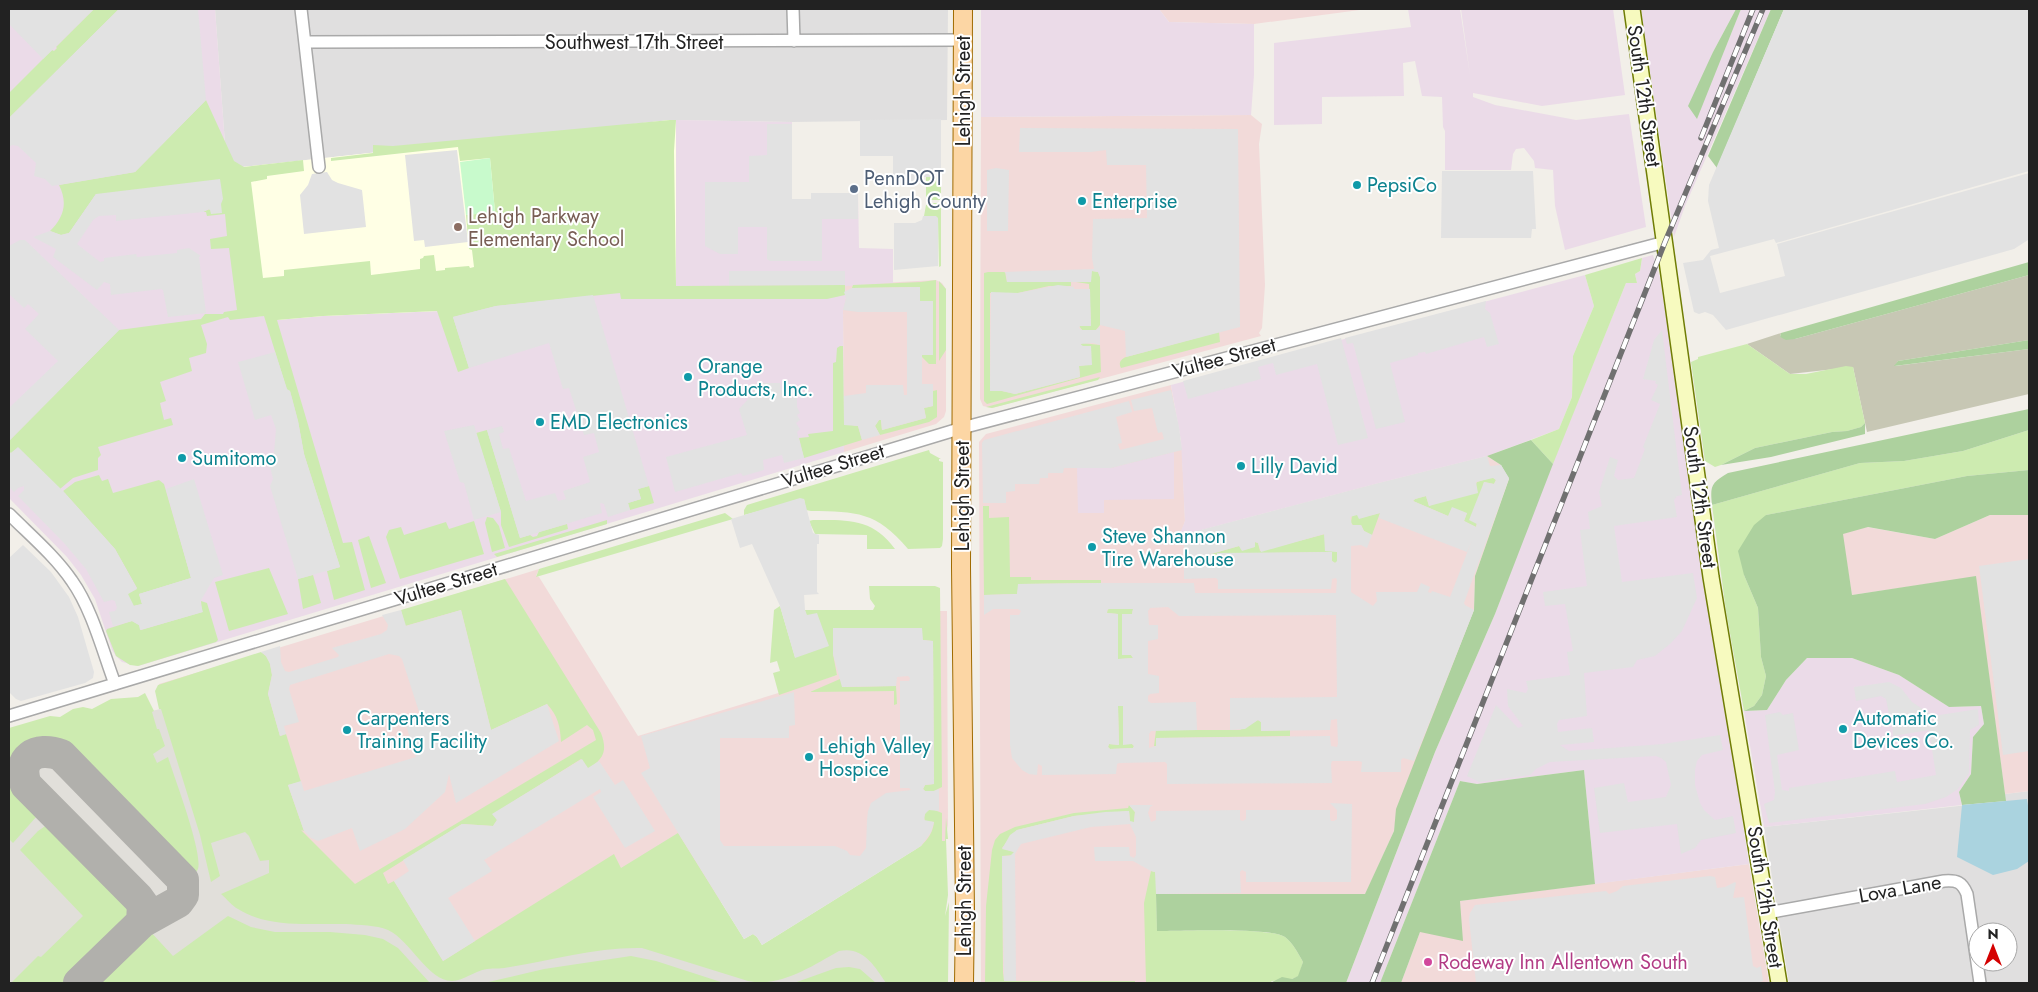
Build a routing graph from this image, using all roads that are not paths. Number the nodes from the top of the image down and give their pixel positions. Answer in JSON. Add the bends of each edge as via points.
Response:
{"nodes":[{"id":1,"x":301,"y":9,"type":"edge"},
{"id":2,"x":793,"y":9,"type":"edge"},
{"id":3,"x":963,"y":9,"type":"edge"},
{"id":4,"x":1632,"y":9,"type":"edge"},
{"id":5,"x":963,"y":40,"type":"junction"},
{"id":6,"x":794,"y":41,"type":"junction"},
{"id":7,"x":305,"y":42,"type":"junction"},
{"id":8,"x":319,"y":167,"type":"dead end"},
{"id":9,"x":1665,"y":242,"type":"junction"},
{"id":10,"x":962,"y":428,"type":"junction"},
{"id":11,"x":9,"y":514,"type":"edge"},
{"id":12,"x":115,"y":684,"type":"junction"},
{"id":13,"x":9,"y":716,"type":"edge"},
{"id":14,"x":1767,"y":913,"type":"junction"},
{"id":15,"x":964,"y":983,"type":"edge"},
{"id":16,"x":1778,"y":983,"type":"edge"},
{"id":17,"x":1980,"y":983,"type":"edge"}],
"edges":[{"from":1,"to":7,"type":"street"},
{"from":2,"to":6,"type":"street"},
{"from":3,"to":5,"type":"main road","name":"Lehigh Street"},
{"from":4,"to":9,"type":"street","name":"South 12th Street"},
{"from":5,"to":6,"type":"street","name":"Southwest 17th Street"},
{"from":5,"to":10,"type":"main road","name":"Lehigh Street"},
{"from":6,"to":7,"type":"street","name":"Southwest 17th Street"},
{"from":7,"to":8,"type":"street"},
{"from":9,"to":10,"type":"street","name":"Vultee Street"},
{"from":9,"to":14,"type":"street","name":"South 12th Street","via":[[1711,577]]},
{"from":10,"to":12,"type":"street","name":"Vultee Street"},
{"from":10,"to":15,"type":"main road","name":"Lehigh Street"},
{"from":11,"to":12,"type":"street","via":[[73,582],[87,608]]},
{"from":12,"to":13,"type":"street","name":"Vultee Street"},
{"from":14,"to":16,"type":"street","name":"South 12th Street"},
{"from":14,"to":17,"type":"street","name":"Lova Lane","via":[[1957,881],[1967,894]]}]}
